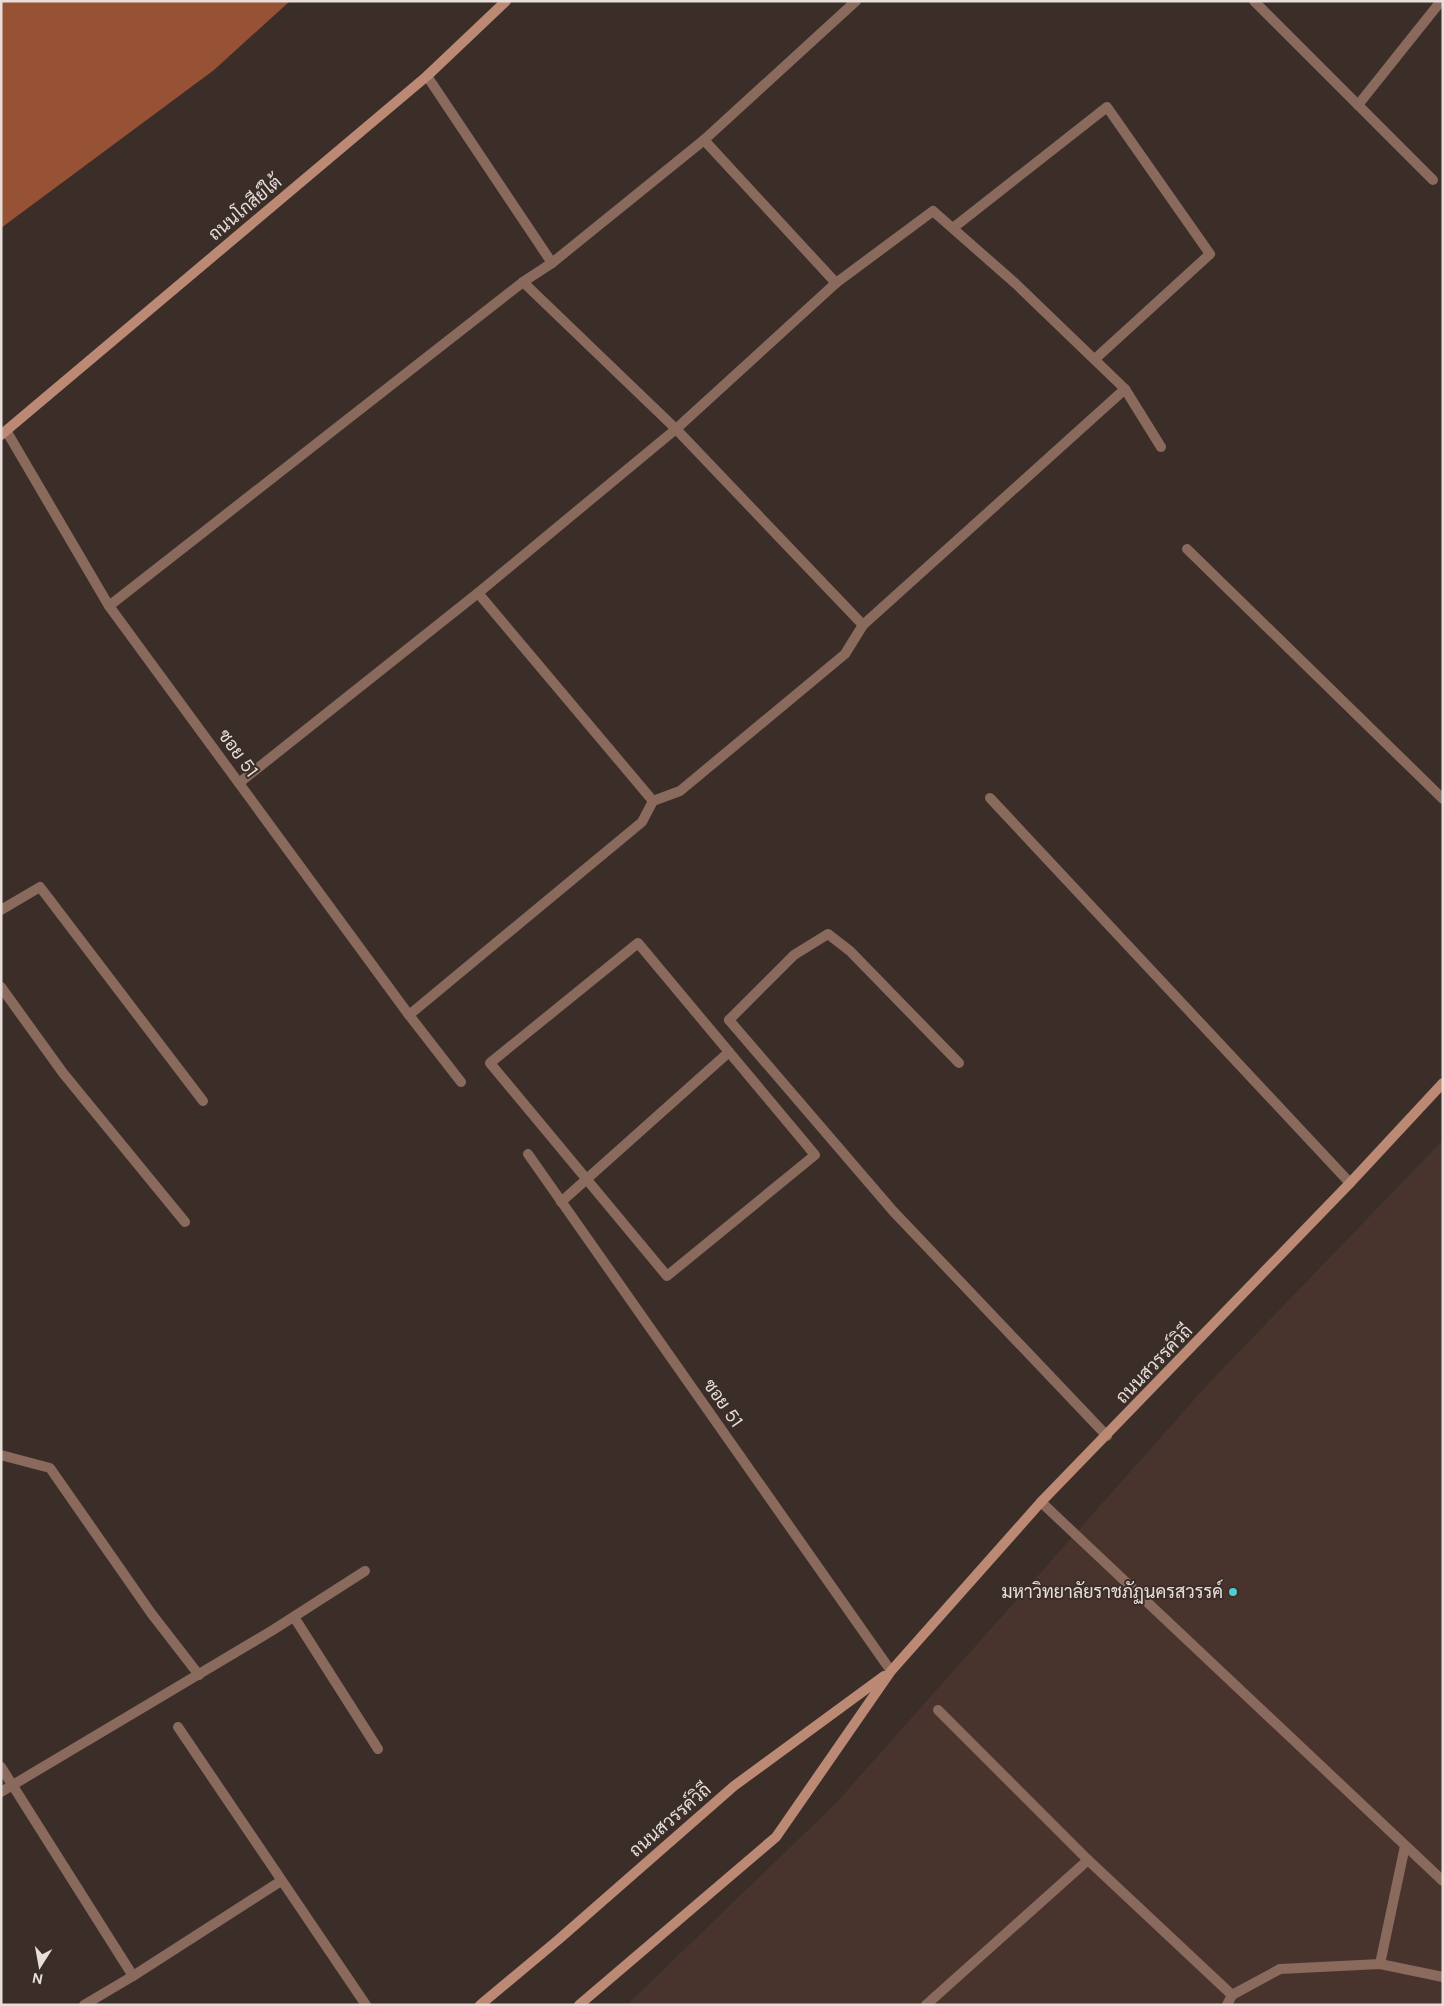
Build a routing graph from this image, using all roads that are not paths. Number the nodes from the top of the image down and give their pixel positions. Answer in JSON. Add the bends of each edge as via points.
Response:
{"nodes":[{"id":1,"x":506,"y":1,"type":"edge"},
{"id":2,"x":856,"y":1,"type":"edge"},
{"id":3,"x":1254,"y":1,"type":"edge"},
{"id":4,"x":1441,"y":1,"type":"edge"},
{"id":5,"x":427,"y":76,"type":"junction"},
{"id":6,"x":1358,"y":105,"type":"junction"},
{"id":7,"x":704,"y":140,"type":"junction"},
{"id":8,"x":1433,"y":180,"type":"dead end"},
{"id":9,"x":953,"y":228,"type":"junction"},
{"id":10,"x":552,"y":263,"type":"junction"},
{"id":11,"x":523,"y":282,"type":"junction"},
{"id":12,"x":836,"y":283,"type":"junction"},
{"id":13,"x":1095,"y":359,"type":"junction"},
{"id":14,"x":1125,"y":389,"type":"junction"},
{"id":15,"x":676,"y":429,"type":"junction"},
{"id":16,"x":4,"y":434,"type":"edge"},
{"id":17,"x":1162,"y":447,"type":"dead end"},
{"id":18,"x":1187,"y":549,"type":"dead end"},
{"id":19,"x":478,"y":593,"type":"junction"},
{"id":20,"x":109,"y":606,"type":"junction"},
{"id":21,"x":863,"y":625,"type":"junction"},
{"id":22,"x":239,"y":783,"type":"junction"},
{"id":23,"x":990,"y":798,"type":"dead end"},
{"id":24,"x":1443,"y":799,"type":"edge"},
{"id":25,"x":653,"y":801,"type":"junction"},
{"id":26,"x":1,"y":910,"type":"edge"},
{"id":27,"x":1,"y":987,"type":"edge"},
{"id":28,"x":408,"y":1015,"type":"junction"},
{"id":29,"x":729,"y":1052,"type":"junction"},
{"id":30,"x":959,"y":1063,"type":"dead end"},
{"id":31,"x":461,"y":1082,"type":"dead end"},
{"id":32,"x":1443,"y":1083,"type":"edge"},
{"id":33,"x":203,"y":1101,"type":"dead end"},
{"id":34,"x":528,"y":1154,"type":"dead end"},
{"id":35,"x":586,"y":1179,"type":"junction"},
{"id":36,"x":1350,"y":1183,"type":"junction"},
{"id":37,"x":562,"y":1202,"type":"junction"},
{"id":38,"x":185,"y":1222,"type":"dead end"},
{"id":39,"x":1107,"y":1436,"type":"junction"},
{"id":40,"x":1,"y":1455,"type":"edge"},
{"id":41,"x":1041,"y":1502,"type":"junction"},
{"id":42,"x":365,"y":1571,"type":"dead end"},
{"id":43,"x":294,"y":1618,"type":"junction"},
{"id":44,"x":891,"y":1671,"type":"junction"},
{"id":45,"x":199,"y":1675,"type":"junction"},
{"id":46,"x":938,"y":1710,"type":"dead end"},
{"id":47,"x":178,"y":1727,"type":"dead end"},
{"id":48,"x":378,"y":1749,"type":"dead end"},
{"id":49,"x":1,"y":1767,"type":"edge"},
{"id":50,"x":12,"y":1784,"type":"junction"},
{"id":51,"x":1,"y":1792,"type":"edge"},
{"id":52,"x":1405,"y":1846,"type":"junction"},
{"id":53,"x":1088,"y":1860,"type":"junction"},
{"id":54,"x":281,"y":1881,"type":"junction"},
{"id":55,"x":1443,"y":1881,"type":"edge"},
{"id":56,"x":1380,"y":1964,"type":"junction"},
{"id":57,"x":133,"y":1976,"type":"junction"},
{"id":58,"x":1443,"y":1978,"type":"edge"},
{"id":59,"x":1232,"y":1994,"type":"junction"},
{"id":60,"x":84,"y":2005,"type":"edge"},
{"id":61,"x":366,"y":2005,"type":"edge"},
{"id":62,"x":480,"y":2005,"type":"edge"},
{"id":63,"x":579,"y":2005,"type":"edge"},
{"id":64,"x":926,"y":2005,"type":"edge"},
{"id":65,"x":1227,"y":2005,"type":"edge"}],
"edges":[{"from":1,"to":5,"type":"main road","name":"ถนนโกสีย์ใต้"},
{"from":2,"to":7,"type":"street"},
{"from":3,"to":6,"type":"street"},
{"from":4,"to":6,"type":"street"},
{"from":5,"to":10,"type":"street"},
{"from":5,"to":16,"type":"main road","name":"ถนนโกสีย์ใต้"},
{"from":6,"to":8,"type":"street"},
{"from":7,"to":10,"type":"street"},
{"from":7,"to":12,"type":"street"},
{"from":9,"to":12,"type":"street","via":[[933,211]]},
{"from":9,"to":13,"type":"street"},
{"from":9,"to":13,"type":"street","via":[[1107,107],[1210,254]]},
{"from":10,"to":11,"type":"street"},
{"from":11,"to":15,"type":"street"},
{"from":11,"to":20,"type":"street"},
{"from":12,"to":15,"type":"street"},
{"from":13,"to":14,"type":"street"},
{"from":14,"to":17,"type":"street"},
{"from":14,"to":21,"type":"street"},
{"from":15,"to":19,"type":"street"},
{"from":15,"to":21,"type":"street"},
{"from":16,"to":20,"type":"street","name":"ซอย 51"},
{"from":18,"to":24,"type":"street"},
{"from":19,"to":22,"type":"street"},
{"from":19,"to":25,"type":"street"},
{"from":20,"to":22,"type":"street","name":"ซอย 51"},
{"from":21,"to":25,"type":"street","via":[[845,654],[680,791]]},
{"from":22,"to":28,"type":"street","name":"ซอย 51"},
{"from":23,"to":36,"type":"street"},
{"from":25,"to":28,"type":"street","via":[[642,822]]},
{"from":26,"to":33,"type":"street","via":[[40,887]]},
{"from":27,"to":38,"type":"street","via":[[63,1072]]},
{"from":28,"to":31,"type":"street","name":"ซอย 51"},
{"from":29,"to":35,"type":"street"},
{"from":29,"to":35,"type":"street","via":[[814,1155],[667,1276]]},
{"from":29,"to":35,"type":"street","via":[[638,943],[490,1063]]},
{"from":30,"to":39,"type":"street","via":[[850,950],[828,934],[794,955],[729,1020],[893,1211]]},
{"from":32,"to":36,"type":"main road","name":"ถนนสวรรค์วิถี"},
{"from":34,"to":37,"type":"street","name":"ซอย 51"},
{"from":35,"to":37,"type":"street"},
{"from":36,"to":39,"type":"main road","name":"ถนนสวรรค์วิถี"},
{"from":37,"to":44,"type":"street","name":"ซอย 51"},
{"from":39,"to":41,"type":"main road","name":"ถนนสวรรค์วิถี"},
{"from":40,"to":45,"type":"street","via":[[50,1468],[151,1613]]},
{"from":41,"to":44,"type":"main road","name":"ถนนสวรรค์วิถี"},
{"from":41,"to":52,"type":"street"},
{"from":42,"to":43,"type":"street"},
{"from":43,"to":45,"type":"street"},
{"from":43,"to":48,"type":"street"},
{"from":44,"to":62,"type":"main road","name":"ถนนสวรรค์วิถี","via":[[734,1786]]},
{"from":44,"to":63,"type":"main road","name":"ถนนสวรรค์วิถี","via":[[776,1836]]},
{"from":45,"to":50,"type":"street"},
{"from":46,"to":53,"type":"street"},
{"from":47,"to":54,"type":"street"},
{"from":49,"to":50,"type":"street"},
{"from":50,"to":51,"type":"street"},
{"from":50,"to":57,"type":"street"},
{"from":52,"to":55,"type":"street"},
{"from":52,"to":56,"type":"street"},
{"from":53,"to":59,"type":"street"},
{"from":53,"to":64,"type":"street"},
{"from":54,"to":57,"type":"street"},
{"from":54,"to":61,"type":"street"},
{"from":56,"to":58,"type":"street"},
{"from":56,"to":59,"type":"street","via":[[1280,1969]]},
{"from":57,"to":60,"type":"street"},
{"from":59,"to":65,"type":"street"}]}
